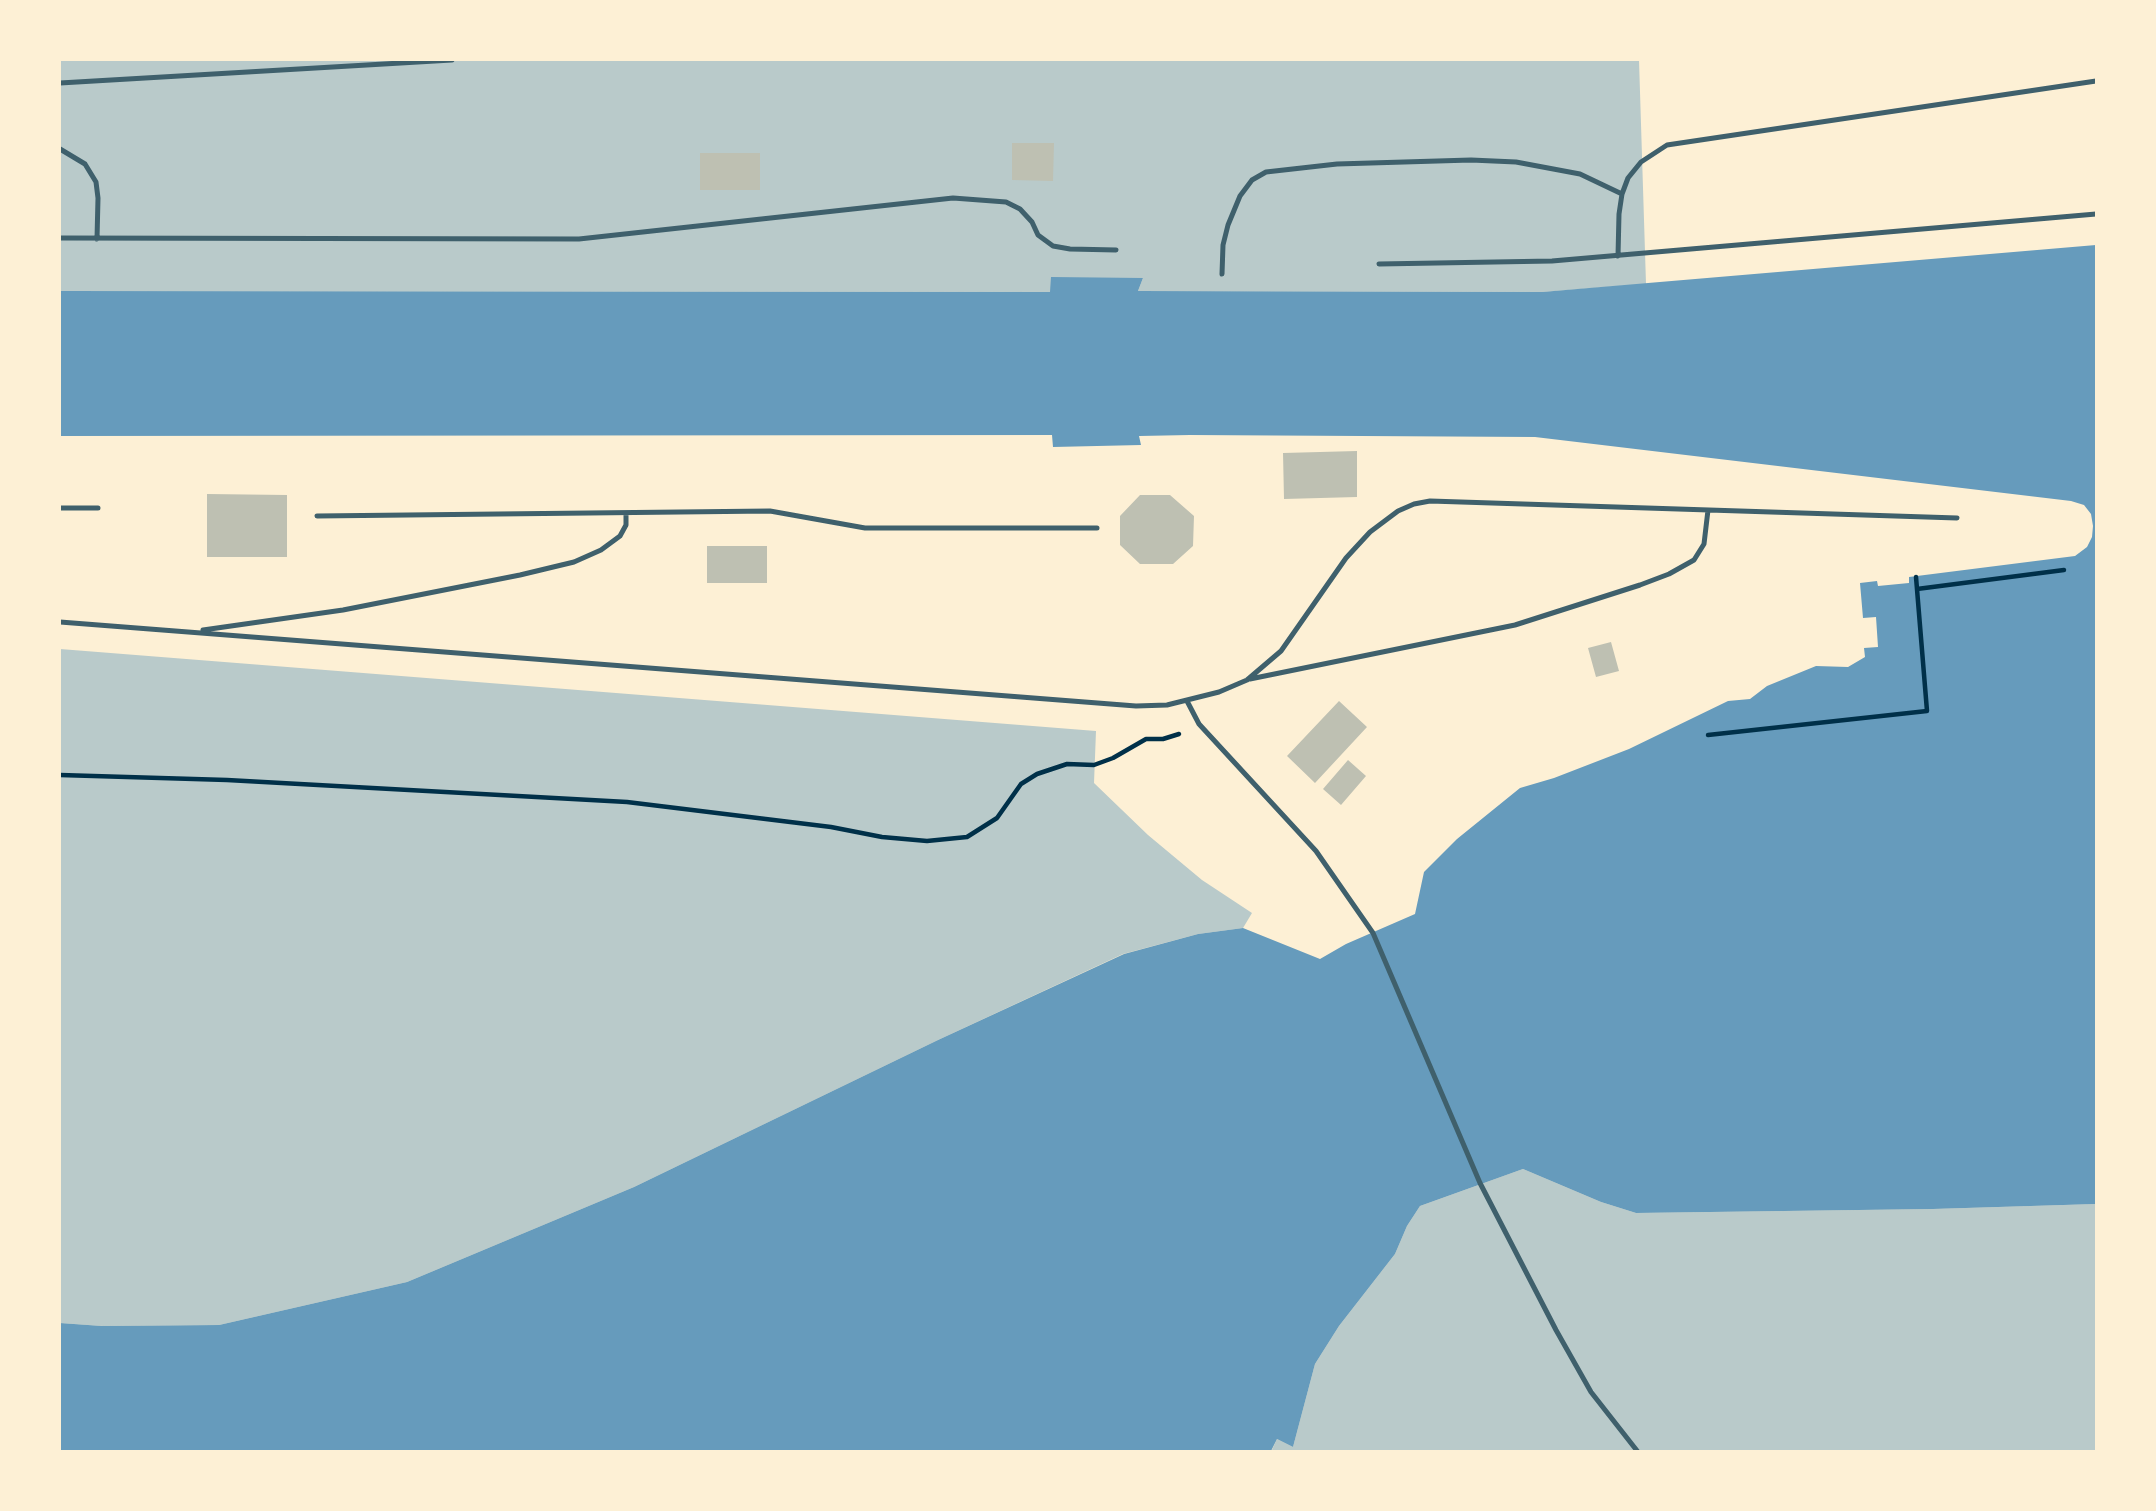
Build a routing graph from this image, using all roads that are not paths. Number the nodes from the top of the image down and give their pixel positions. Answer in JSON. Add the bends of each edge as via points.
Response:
{"nodes":[{"id":1,"x":452,"y":60,"type":"edge"},
{"id":2,"x":2096,"y":81,"type":"edge"},
{"id":3,"x":60,"y":83,"type":"edge"},
{"id":4,"x":60,"y":149,"type":"edge"},
{"id":5,"x":1622,"y":194,"type":"junction"},
{"id":6,"x":2096,"y":214,"type":"edge"},
{"id":7,"x":60,"y":238,"type":"edge"},
{"id":8,"x":97,"y":239,"type":"junction"},
{"id":9,"x":1116,"y":250,"type":"dead end"},
{"id":10,"x":1618,"y":256,"type":"junction"},
{"id":11,"x":1379,"y":264,"type":"dead end"},
{"id":12,"x":1222,"y":274,"type":"dead end"},
{"id":13,"x":60,"y":508,"type":"edge"},
{"id":14,"x":98,"y":508,"type":"dead end"},
{"id":15,"x":1708,"y":510,"type":"junction"},
{"id":16,"x":626,"y":514,"type":"junction"},
{"id":17,"x":317,"y":516,"type":"dead end"},
{"id":18,"x":1957,"y":519,"type":"dead end"},
{"id":19,"x":1097,"y":528,"type":"dead end"},
{"id":20,"x":60,"y":622,"type":"edge"},
{"id":21,"x":193,"y":632,"type":"junction"},
{"id":22,"x":1247,"y":680,"type":"junction"},
{"id":23,"x":1186,"y":701,"type":"junction"},
{"id":24,"x":1638,"y":1451,"type":"edge"}],
"edges":[{"from":1,"to":3,"type":"lane"},
{"from":2,"to":5,"type":"lane","via":[[1667,145],[1641,162]]},
{"from":4,"to":8,"type":"lane","via":[[85,164],[96,182]]},
{"from":5,"to":10,"type":"lane"},
{"from":5,"to":12,"type":"lane","via":[[1580,174],[1516,162],[1337,164],[1266,172],[1252,180],[1240,196],[1223,245]]},
{"from":6,"to":10,"type":"lane"},
{"from":7,"to":8,"type":"lane"},
{"from":8,"to":9,"type":"lane","via":[[579,239],[953,198],[1006,202],[1020,209],[1038,235],[1053,246]]},
{"from":10,"to":11,"type":"lane"},
{"from":13,"to":14,"type":"lane"},
{"from":15,"to":18,"type":"lane"},
{"from":15,"to":22,"type":"lane","via":[[1704,544],[1694,560],[1640,585],[1515,625]]},
{"from":15,"to":22,"type":"lane","via":[[1414,504],[1370,532],[1346,558],[1281,651]]},
{"from":16,"to":17,"type":"lane"},
{"from":16,"to":19,"type":"lane","via":[[771,511],[865,528]]},
{"from":16,"to":21,"type":"lane","via":[[620,536],[574,562],[343,610]]},
{"from":20,"to":21,"type":"lane"},
{"from":21,"to":23,"type":"lane","via":[[1136,706]]},
{"from":22,"to":23,"type":"lane"},
{"from":23,"to":24,"type":"lane","via":[[1202,728],[1316,851],[1373,933],[1480,1184],[1591,1392]]}]}
